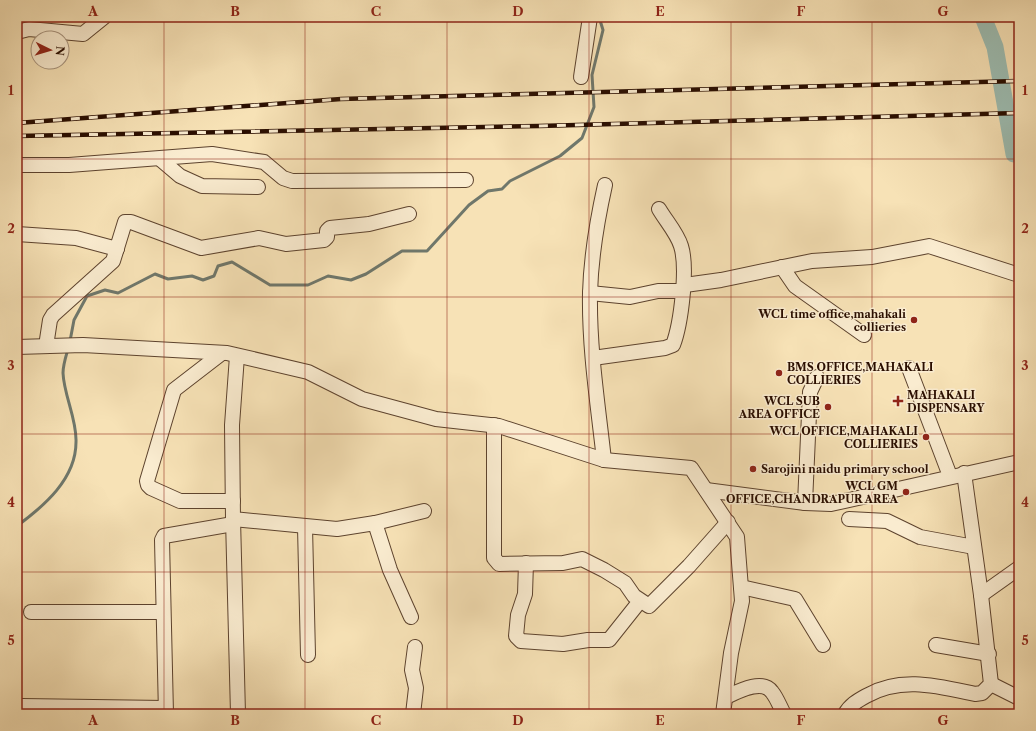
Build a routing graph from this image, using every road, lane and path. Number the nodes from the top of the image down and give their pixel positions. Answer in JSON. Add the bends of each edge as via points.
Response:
{"nodes":[{"id":1,"x":104,"y":17,"type":"edge"},
{"id":2,"x":590,"y":17,"type":"edge"},
{"id":3,"x":17,"y":32,"type":"edge"},
{"id":4,"x":581,"y":76,"type":"dead end"},
{"id":5,"x":160,"y":159,"type":"junction"},
{"id":6,"x":17,"y":165,"type":"edge"},
{"id":7,"x":466,"y":180,"type":"dead end"},
{"id":8,"x":605,"y":185,"type":"dead end"},
{"id":9,"x":258,"y":187,"type":"dead end"},
{"id":10,"x":659,"y":209,"type":"dead end"},
{"id":11,"x":409,"y":214,"type":"dead end"},
{"id":12,"x":18,"y":238,"type":"edge"},
{"id":13,"x":117,"y":249,"type":"junction"},
{"id":14,"x":782,"y":267,"type":"junction"},
{"id":15,"x":1019,"y":275,"type":"edge"},
{"id":16,"x":684,"y":288,"type":"junction"},
{"id":17,"x":590,"y":293,"type":"junction"},
{"id":18,"x":864,"y":335,"type":"dead end"},
{"id":19,"x":47,"y":346,"type":"junction"},
{"id":20,"x":17,"y":347,"type":"edge"},
{"id":21,"x":222,"y":353,"type":"junction"},
{"id":22,"x":237,"y":356,"type":"junction"},
{"id":23,"x":593,"y":358,"type":"junction"},
{"id":24,"x":909,"y":368,"type":"dead end"},
{"id":25,"x":817,"y":377,"type":"dead end"},
{"id":26,"x":494,"y":425,"type":"junction"},
{"id":27,"x":604,"y":460,"type":"junction"},
{"id":28,"x":1019,"y":462,"type":"edge"},
{"id":29,"x":957,"y":475,"type":"junction"},
{"id":30,"x":706,"y":490,"type":"junction"},
{"id":31,"x":233,"y":501,"type":"junction"},
{"id":32,"x":805,"y":503,"type":"junction"},
{"id":33,"x":424,"y":511,"type":"dead end"},
{"id":34,"x":849,"y":519,"type":"dead end"},
{"id":35,"x":233,"y":521,"type":"junction"},
{"id":36,"x":374,"y":522,"type":"junction"},
{"id":37,"x":728,"y":522,"type":"junction"},
{"id":38,"x":305,"y":527,"type":"junction"},
{"id":39,"x":974,"y":547,"type":"junction"},
{"id":40,"x":526,"y":564,"type":"junction"},
{"id":41,"x":1019,"y":568,"type":"edge"},
{"id":42,"x":741,"y":587,"type":"junction"},
{"id":43,"x":981,"y":595,"type":"junction"},
{"id":44,"x":640,"y":601,"type":"junction"},
{"id":45,"x":31,"y":612,"type":"dead end"},
{"id":46,"x":163,"y":612,"type":"junction"},
{"id":47,"x":412,"y":618,"type":"dead end"},
{"id":48,"x":823,"y":644,"type":"dead end"},
{"id":49,"x":936,"y":645,"type":"dead end"},
{"id":50,"x":415,"y":646,"type":"dead end"},
{"id":51,"x":989,"y":654,"type":"junction"},
{"id":52,"x":308,"y":655,"type":"dead end"},
{"id":53,"x":992,"y":684,"type":"junction"},
{"id":54,"x":726,"y":697,"type":"junction"},
{"id":55,"x":1019,"y":698,"type":"edge"},
{"id":56,"x":22,"y":706,"type":"dead end"},
{"id":57,"x":165,"y":711,"type":"edge"},
{"id":58,"x":238,"y":714,"type":"edge"},
{"id":59,"x":412,"y":714,"type":"edge"},
{"id":60,"x":723,"y":714,"type":"edge"},
{"id":61,"x":784,"y":714,"type":"edge"},
{"id":62,"x":845,"y":714,"type":"edge"}],
"edges":[{"from":1,"to":3,"type":"street","via":[[83,34],[29,30]]},
{"from":2,"to":4,"type":"street"},
{"from":5,"to":6,"type":"street","via":[[69,165]]},
{"from":5,"to":7,"type":"street","via":[[212,154],[254,160],[268,164],[283,178],[292,181]]},
{"from":5,"to":9,"type":"street","via":[[180,176],[202,186]]},
{"from":8,"to":17,"type":"street","via":[[595,234]]},
{"from":10,"to":16,"type":"street","via":[[681,247]]},
{"from":11,"to":13,"type":"street","via":[[369,224],[330,228],[328,237],[324,240],[286,244],[259,238],[201,248],[128,222],[123,224]]},
{"from":12,"to":13,"type":"street","via":[[78,239]]},
{"from":13,"to":19,"type":"street","via":[[110,264],[51,317]]},
{"from":14,"to":15,"type":"street","via":[[818,260],[872,257],[935,246]]},
{"from":14,"to":16,"type":"street"},
{"from":14,"to":18,"type":"street","via":[[795,286]]},
{"from":16,"to":17,"type":"street","via":[[630,297]]},
{"from":16,"to":23,"type":"street","via":[[673,345]]},
{"from":17,"to":23,"type":"street"},
{"from":19,"to":20,"type":"street"},
{"from":19,"to":21,"type":"street","via":[[83,345]]},
{"from":21,"to":22,"type":"street"},
{"from":21,"to":31,"type":"street","via":[[174,390],[147,481],[151,488],[180,501]]},
{"from":22,"to":26,"type":"street","via":[[308,372],[362,399],[436,418]]},
{"from":22,"to":31,"type":"street","via":[[232,425]]},
{"from":23,"to":27,"type":"street"},
{"from":24,"to":29,"type":"street"},
{"from":25,"to":32,"type":"street","via":[[810,392]]},
{"from":26,"to":27,"type":"street"},
{"from":26,"to":40,"type":"street","via":[[494,558],[495,562],[502,564]]},
{"from":27,"to":30,"type":"street","via":[[691,468]]},
{"from":28,"to":29,"type":"street"},
{"from":29,"to":32,"type":"street","via":[[842,502]]},
{"from":29,"to":39,"type":"street"},
{"from":30,"to":32,"type":"street"},
{"from":30,"to":37,"type":"street"},
{"from":31,"to":35,"type":"street"},
{"from":33,"to":36,"type":"street"},
{"from":34,"to":39,"type":"street","via":[[887,521],[920,537]]},
{"from":35,"to":38,"type":"street"},
{"from":35,"to":46,"type":"street","via":[[164,536]]},
{"from":35,"to":58,"type":"street"},
{"from":36,"to":38,"type":"street","via":[[337,529]]},
{"from":36,"to":47,"type":"street","via":[[390,570]]},
{"from":37,"to":42,"type":"street","via":[[738,537]]},
{"from":37,"to":44,"type":"street","via":[[651,605]]},
{"from":38,"to":52,"type":"street"},
{"from":39,"to":43,"type":"street"},
{"from":40,"to":44,"type":"street","via":[[563,564],[582,559],[625,583]]},
{"from":40,"to":44,"type":"street","via":[[525,594],[518,615],[516,636],[521,641],[562,644],[609,640]]},
{"from":41,"to":43,"type":"street"},
{"from":42,"to":48,"type":"street","via":[[795,599]]},
{"from":42,"to":54,"type":"street","via":[[742,601],[731,652]]},
{"from":43,"to":51,"type":"street"},
{"from":45,"to":46,"type":"street"},
{"from":46,"to":57,"type":"street"},
{"from":49,"to":51,"type":"street"},
{"from":50,"to":59,"type":"street","via":[[412,670],[416,688]]},
{"from":51,"to":53,"type":"street"},
{"from":53,"to":55,"type":"street"},
{"from":53,"to":62,"type":"street","via":[[982,693],[974,694],[929,684],[886,686],[853,704]]},
{"from":54,"to":60,"type":"street"},
{"from":54,"to":61,"type":"street","via":[[752,686],[768,688],[773,692]]},
{"from":56,"to":57,"type":"street"}]}
